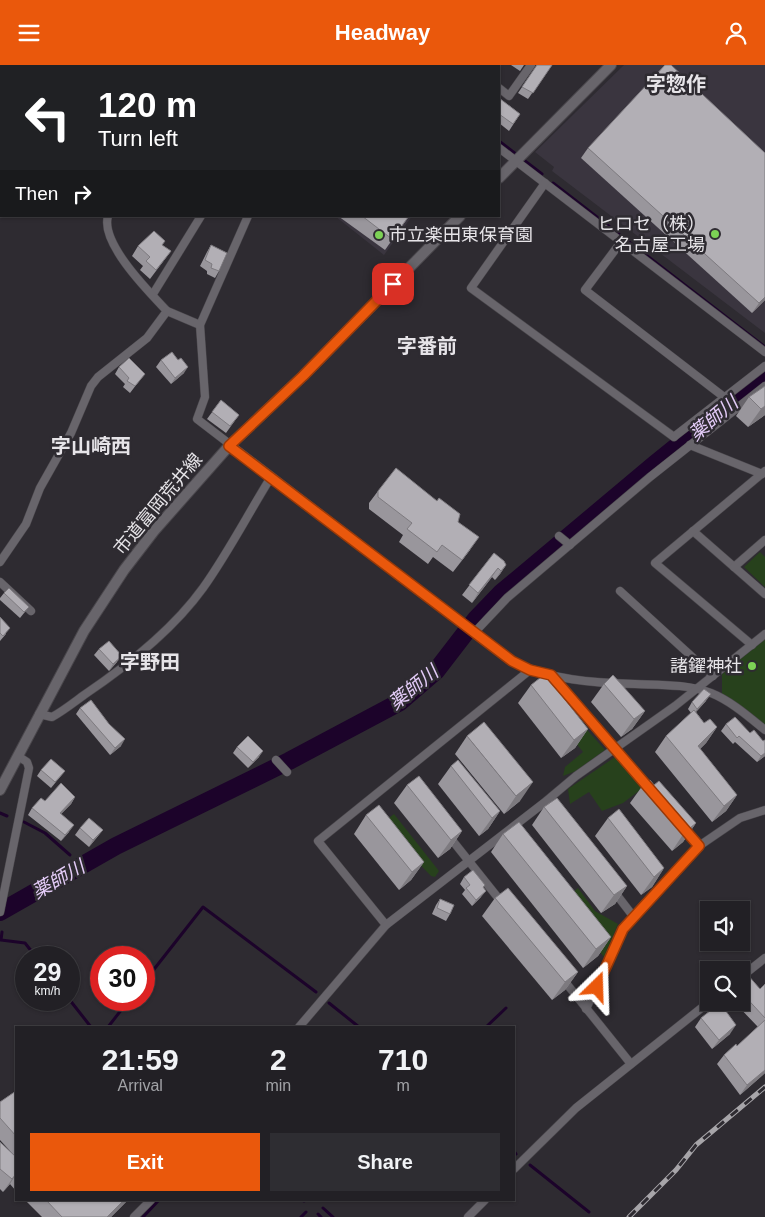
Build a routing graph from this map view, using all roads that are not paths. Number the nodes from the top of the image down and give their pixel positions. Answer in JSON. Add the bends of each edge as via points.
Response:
{"nodes":[{"id":1,"x":531,"y":65,"type":"edge"},
{"id":2,"x":611,"y":65,"type":"edge"},
{"id":3,"x":500,"y":89,"type":"edge"},
{"id":4,"x":500,"y":150,"type":"edge"},
{"id":5,"x":515,"y":162,"type":"junction"},
{"id":6,"x":500,"y":177,"type":"edge"},
{"id":7,"x":545,"y":183,"type":"junction"},
{"id":8,"x":200,"y":217,"type":"edge"},
{"id":9,"x":248,"y":217,"type":"edge"},
{"id":10,"x":459,"y":217,"type":"edge"},
{"id":11,"x":107,"y":219,"type":"edge"},
{"id":12,"x":621,"y":242,"type":"junction"},
{"id":13,"x":153,"y":294,"type":"junction"},
{"id":14,"x":167,"y":311,"type":"junction"},
{"id":15,"x":200,"y":325,"type":"junction"},
{"id":16,"x":765,"y":352,"type":"edge"},
{"id":17,"x":765,"y":366,"type":"edge"},
{"id":18,"x":765,"y":386,"type":"edge"},
{"id":19,"x":724,"y":397,"type":"junction"},
{"id":20,"x":690,"y":445,"type":"junction"},
{"id":21,"x":229,"y":446,"type":"junction"},
{"id":22,"x":763,"y":473,"type":"edge"},
{"id":23,"x":271,"y":477,"type":"junction"},
{"id":24,"x":693,"y":531,"type":"junction"},
{"id":25,"x":559,"y":536,"type":"dead end"},
{"id":26,"x":765,"y":539,"type":"edge"},
{"id":27,"x":570,"y":545,"type":"junction"},
{"id":28,"x":0,"y":562,"type":"edge"},
{"id":29,"x":734,"y":567,"type":"junction"},
{"id":30,"x":0,"y":582,"type":"edge"},
{"id":31,"x":620,"y":591,"type":"dead end"},
{"id":32,"x":765,"y":594,"type":"edge"},
{"id":33,"x":31,"y":611,"type":"edge"},
{"id":34,"x":474,"y":633,"type":"junction"},
{"id":35,"x":765,"y":634,"type":"edge"},
{"id":36,"x":752,"y":645,"type":"junction"},
{"id":37,"x":530,"y":670,"type":"junction"},
{"id":38,"x":551,"y":675,"type":"junction"},
{"id":39,"x":713,"y":676,"type":"junction"},
{"id":40,"x":695,"y":689,"type":"junction"},
{"id":41,"x":39,"y":713,"type":"junction"},
{"id":42,"x":765,"y":730,"type":"edge"},
{"id":43,"x":616,"y":748,"type":"junction"},
{"id":44,"x":18,"y":756,"type":"junction"},
{"id":45,"x":276,"y":760,"type":"dead end"},
{"id":46,"x":287,"y":772,"type":"dead end"},
{"id":47,"x":0,"y":790,"type":"edge"},
{"id":48,"x":661,"y":801,"type":"edge"},
{"id":49,"x":545,"y":803,"type":"junction"},
{"id":50,"x":551,"y":810,"type":"edge"},
{"id":51,"x":765,"y":810,"type":"edge"},
{"id":52,"x":673,"y":816,"type":"edge"},
{"id":53,"x":442,"y":827,"type":"edge"},
{"id":54,"x":699,"y":846,"type":"junction"},
{"id":55,"x":468,"y":860,"type":"junction"},
{"id":56,"x":610,"y":886,"type":"edge"},
{"id":57,"x":1,"y":908,"type":"edge"},
{"id":58,"x":508,"y":909,"type":"edge"},
{"id":59,"x":633,"y":917,"type":"junction"},
{"id":60,"x":386,"y":925,"type":"junction"},
{"id":61,"x":765,"y":958,"type":"edge"},
{"id":62,"x":750,"y":970,"type":"edge"},
{"id":63,"x":557,"y":971,"type":"edge"},
{"id":64,"x":586,"y":1009,"type":"junction"},
{"id":65,"x":700,"y":1010,"type":"edge"},
{"id":66,"x":299,"y":1026,"type":"edge"},
{"id":67,"x":631,"y":1064,"type":"junction"},
{"id":68,"x":515,"y":1168,"type":"edge"},
{"id":69,"x":150,"y":1201,"type":"edge"},
{"id":70,"x":484,"y":1201,"type":"edge"},
{"id":71,"x":134,"y":1217,"type":"edge"},
{"id":72,"x":468,"y":1217,"type":"edge"}],
"edges":[{"from":1,"to":3,"type":"street","via":[[510,96]]},
{"from":2,"to":5,"type":"street"},
{"from":4,"to":5,"type":"street"},
{"from":5,"to":6,"type":"street"},
{"from":5,"to":7,"type":"street"},
{"from":7,"to":12,"type":"street"},
{"from":7,"to":19,"type":"street","via":[[472,288],[675,437]]},
{"from":8,"to":13,"type":"street"},
{"from":9,"to":15,"type":"street"},
{"from":10,"to":21,"type":"street","name":"市道富岡荒井線","via":[[303,376]]},
{"from":11,"to":13,"type":"street","via":[[115,246],[132,273]]},
{"from":12,"to":16,"type":"street"},
{"from":12,"to":19,"type":"street","via":[[585,290]]},
{"from":13,"to":14,"type":"street"},
{"from":14,"to":15,"type":"street"},
{"from":14,"to":28,"type":"street","via":[[147,338],[98,377],[91,387],[71,433],[40,488],[26,524]]},
{"from":15,"to":21,"type":"street","via":[[205,397],[197,419]]},
{"from":17,"to":19,"type":"street"},
{"from":18,"to":20,"type":"street"},
{"from":20,"to":22,"type":"street"},
{"from":20,"to":27,"type":"street"},
{"from":21,"to":23,"type":"street"},
{"from":21,"to":41,"type":"street","name":"市道富岡荒井線","via":[[175,504],[124,570],[84,631]]},
{"from":22,"to":24,"type":"street"},
{"from":23,"to":34,"type":"street"},
{"from":23,"to":41,"type":"street","via":[[214,571],[182,612],[111,678],[52,717]]},
{"from":24,"to":29,"type":"street"},
{"from":24,"to":36,"type":"street","via":[[655,563]]},
{"from":25,"to":27,"type":"street"},
{"from":26,"to":29,"type":"street"},
{"from":27,"to":34,"type":"street","via":[[503,601]]},
{"from":29,"to":32,"type":"street"},
{"from":30,"to":33,"type":"street"},
{"from":31,"to":39,"type":"street"},
{"from":34,"to":37,"type":"street"},
{"from":35,"to":36,"type":"street"},
{"from":36,"to":39,"type":"street"},
{"from":37,"to":38,"type":"street"},
{"from":37,"to":60,"type":"street","via":[[404,778],[318,841]]},
{"from":38,"to":40,"type":"street","via":[[597,683]]},
{"from":38,"to":43,"type":"street"},
{"from":39,"to":40,"type":"street"},
{"from":40,"to":42,"type":"street","via":[[727,702]]},
{"from":40,"to":43,"type":"street"},
{"from":41,"to":44,"type":"street","name":"市道富岡荒井線"},
{"from":43,"to":48,"type":"street"},
{"from":43,"to":49,"type":"street"},
{"from":44,"to":47,"type":"street","name":"市道富岡荒井線"},
{"from":44,"to":57,"type":"street","via":[[29,768]]},
{"from":45,"to":46,"type":"street"},
{"from":49,"to":50,"type":"street"},
{"from":49,"to":55,"type":"street"},
{"from":51,"to":54,"type":"street","via":[[740,818]]},
{"from":52,"to":54,"type":"street"},
{"from":53,"to":55,"type":"street"},
{"from":54,"to":59,"type":"street"},
{"from":55,"to":58,"type":"street"},
{"from":55,"to":60,"type":"street"},
{"from":56,"to":59,"type":"street"},
{"from":59,"to":64,"type":"street","via":[[623,929]]},
{"from":60,"to":66,"type":"street"},
{"from":61,"to":62,"type":"street"},
{"from":63,"to":64,"type":"street"},
{"from":64,"to":67,"type":"street"},
{"from":65,"to":67,"type":"street"},
{"from":67,"to":68,"type":"street","via":[[576,1108]]},
{"from":69,"to":71,"type":"street"},
{"from":70,"to":72,"type":"street"}]}
